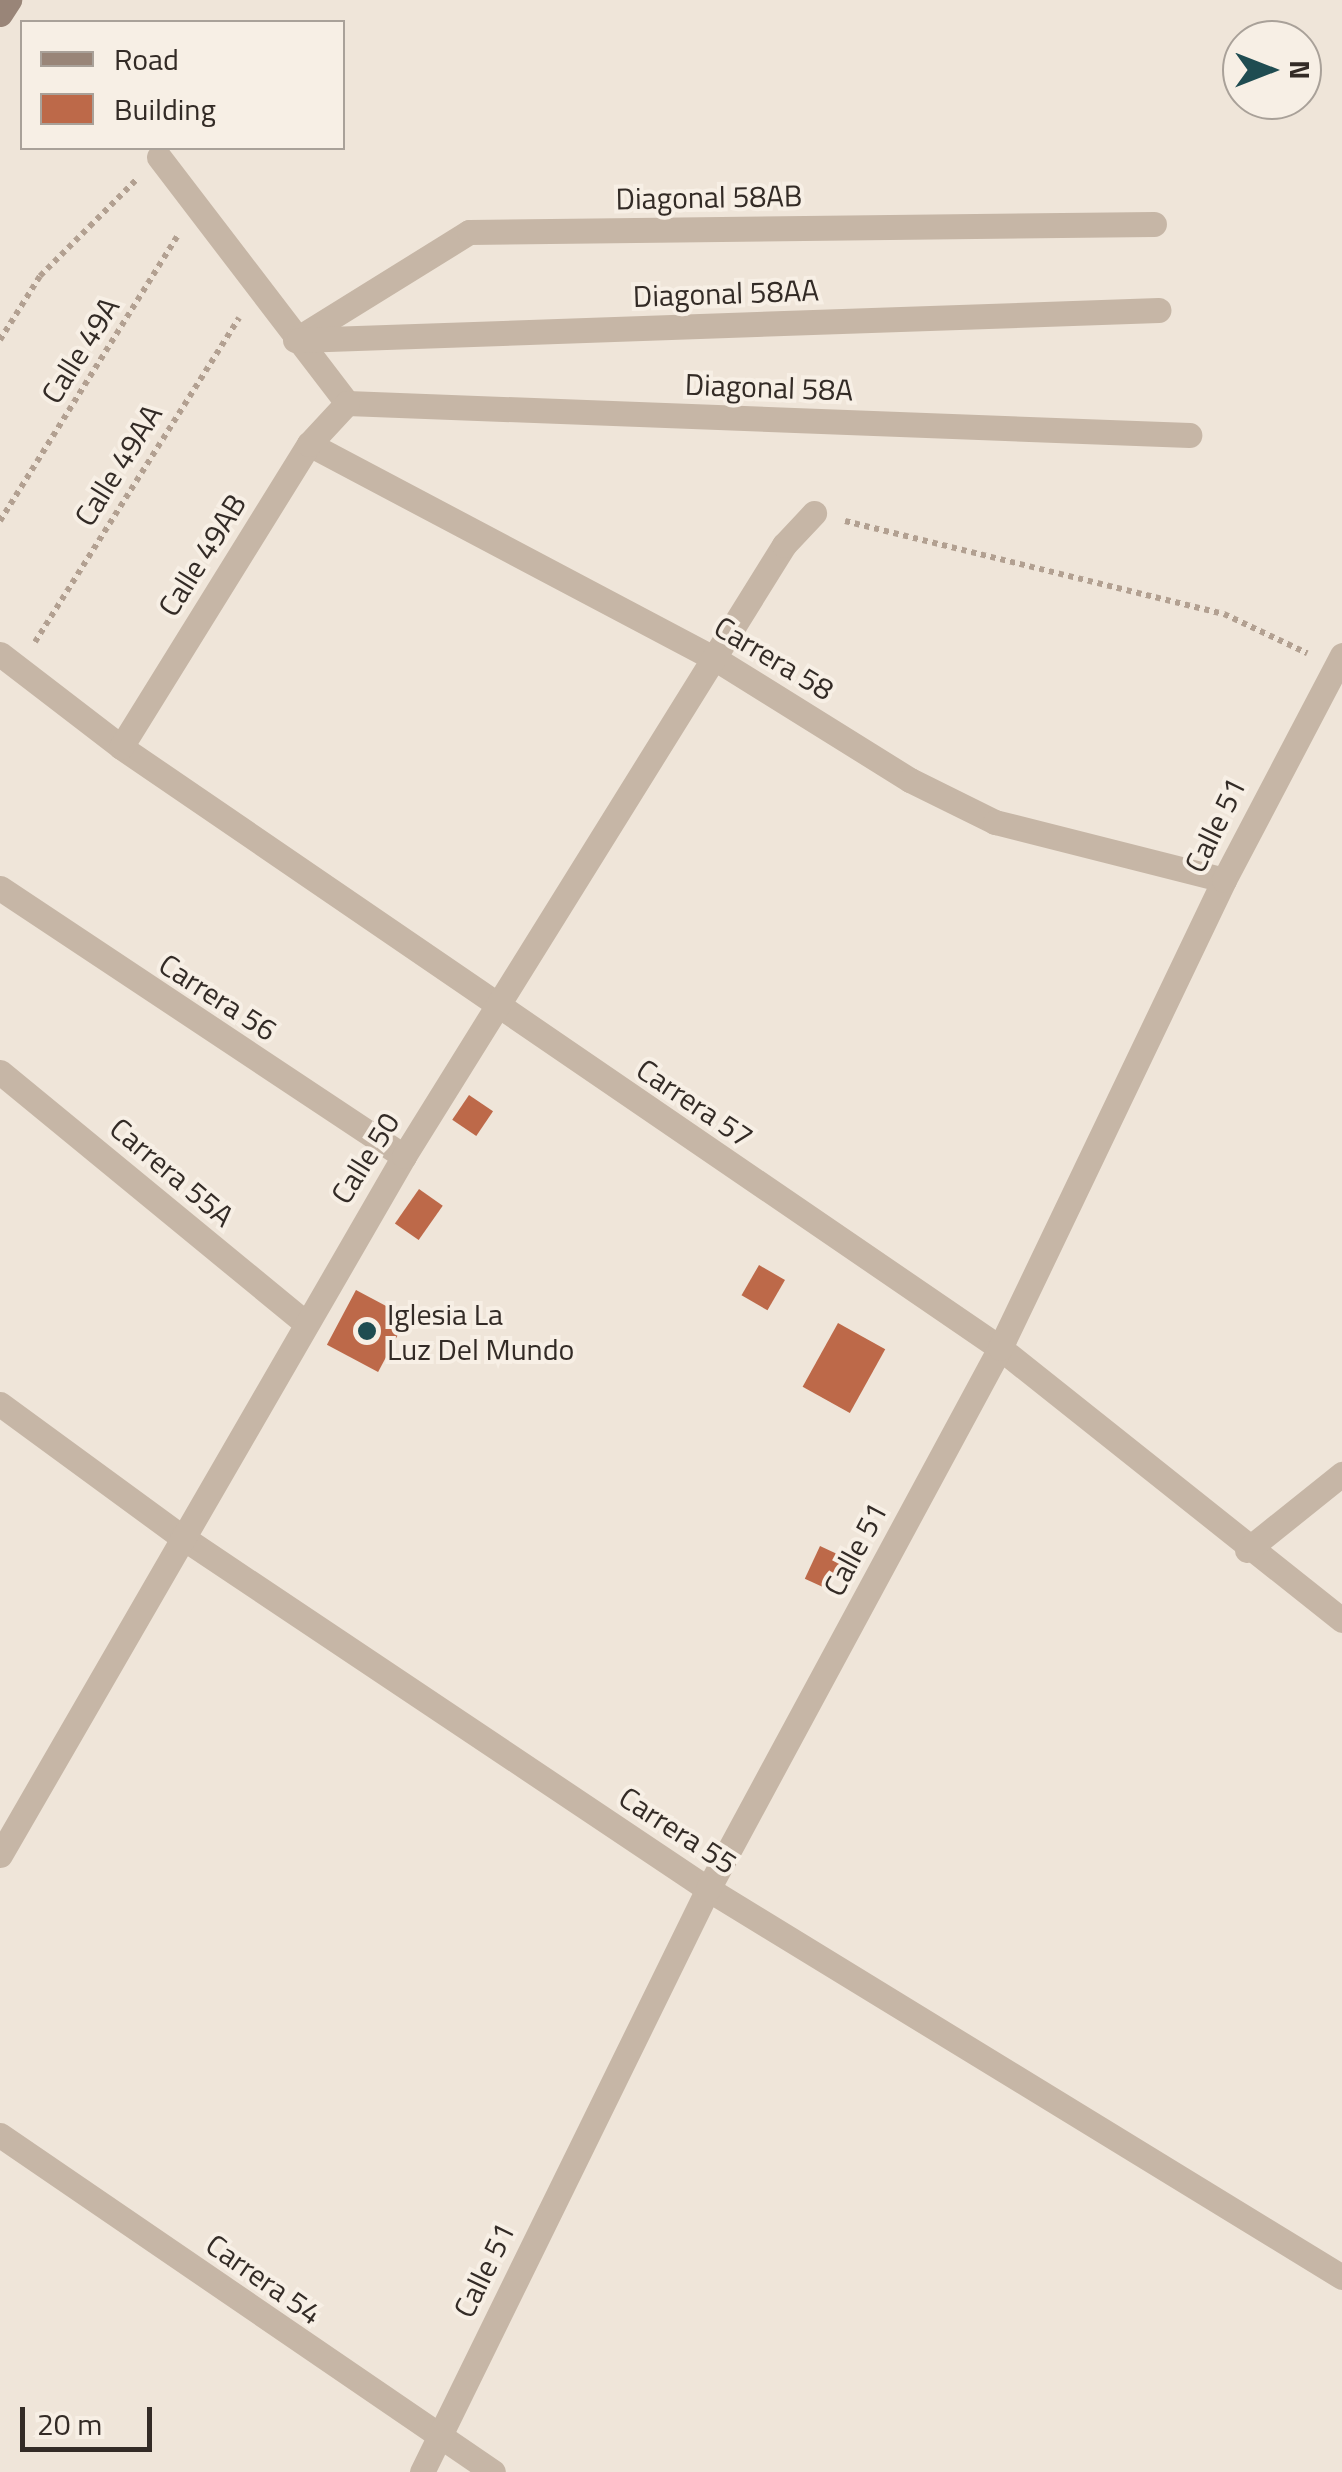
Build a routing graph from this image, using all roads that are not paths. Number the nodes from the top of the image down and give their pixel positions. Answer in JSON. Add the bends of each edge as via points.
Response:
{"nodes":[{"id":1,"x":9,"y":0,"type":"edge"},
{"id":2,"x":0,"y":14,"type":"edge"},
{"id":3,"x":160,"y":157,"type":"road end"},
{"id":4,"x":1154,"y":224,"type":"dead end"},
{"id":5,"x":1158,"y":310,"type":"dead end"},
{"id":6,"x":296,"y":340,"type":"junction"},
{"id":7,"x":347,"y":403,"type":"junction"},
{"id":8,"x":1189,"y":436,"type":"dead end"},
{"id":9,"x":309,"y":444,"type":"junction"},
{"id":10,"x":814,"y":513,"type":"road end"},
{"id":11,"x":714,"y":658,"type":"junction"},
{"id":12,"x":1339,"y":661,"type":"edge"},
{"id":13,"x":9,"y":662,"type":"edge"},
{"id":14,"x":120,"y":747,"type":"junction"},
{"id":15,"x":1224,"y":880,"type":"junction"},
{"id":16,"x":0,"y":888,"type":"edge"},
{"id":17,"x":497,"y":1008,"type":"junction"},
{"id":18,"x":0,"y":1072,"type":"edge"},
{"id":19,"x":404,"y":1156,"type":"junction"},
{"id":20,"x":304,"y":1322,"type":"junction"},
{"id":21,"x":1000,"y":1348,"type":"junction"},
{"id":22,"x":0,"y":1404,"type":"edge"},
{"id":23,"x":1342,"y":1474,"type":"edge"},
{"id":24,"x":182,"y":1537,"type":"junction"},
{"id":25,"x":1248,"y":1550,"type":"junction"},
{"id":26,"x":1342,"y":1620,"type":"edge"},
{"id":27,"x":0,"y":1855,"type":"edge"},
{"id":28,"x":708,"y":1889,"type":"junction"},
{"id":29,"x":0,"y":2135,"type":"edge"},
{"id":30,"x":1342,"y":2277,"type":"edge"},
{"id":31,"x":437,"y":2440,"type":"junction"},
{"id":32,"x":422,"y":2472,"type":"edge"},
{"id":33,"x":493,"y":2472,"type":"edge"}],
"edges":[{"from":1,"to":2,"type":"street"},
{"from":3,"to":6,"type":"street"},
{"from":4,"to":6,"type":"street","name":"Diagonal 58AB","via":[[469,232]]},
{"from":5,"to":6,"type":"street","name":"Diagonal 58AA"},
{"from":6,"to":7,"type":"street"},
{"from":7,"to":8,"type":"street","name":"Diagonal 58A"},
{"from":7,"to":9,"type":"street","name":"Calle 49AB"},
{"from":9,"to":11,"type":"street","name":"Carrera 58"},
{"from":9,"to":14,"type":"street","name":"Calle 49AB"},
{"from":10,"to":11,"type":"street","name":"Calle 50","via":[[784,545]]},
{"from":11,"to":15,"type":"street","name":"Carrera 58","via":[[910,780],[995,822]]},
{"from":11,"to":17,"type":"street","name":"Calle 50"},
{"from":12,"to":15,"type":"street","name":"Calle 51"},
{"from":13,"to":14,"type":"street","name":"Carrera 57"},
{"from":14,"to":17,"type":"street","name":"Carrera 57"},
{"from":15,"to":21,"type":"street","name":"Calle 51"},
{"from":16,"to":19,"type":"street","name":"Carrera 56"},
{"from":17,"to":19,"type":"street","name":"Calle 50"},
{"from":17,"to":21,"type":"street","name":"Carrera 57"},
{"from":18,"to":20,"type":"street","name":"Carrera 55A"},
{"from":19,"to":20,"type":"street","name":"Calle 50"},
{"from":20,"to":24,"type":"street","name":"Calle 50"},
{"from":21,"to":25,"type":"street","name":"Carrera 57"},
{"from":21,"to":28,"type":"street","name":"Calle 51"},
{"from":22,"to":24,"type":"street","name":"Carrera 55"},
{"from":23,"to":25,"type":"street"},
{"from":24,"to":27,"type":"street","name":"Calle 50"},
{"from":24,"to":28,"type":"street","name":"Carrera 55"},
{"from":25,"to":26,"type":"street","name":"Carrera 57"},
{"from":28,"to":30,"type":"street","name":"Carrera 55"},
{"from":28,"to":31,"type":"street","name":"Calle 51"},
{"from":29,"to":31,"type":"street","name":"Carrera 54"},
{"from":31,"to":32,"type":"street","name":"Calle 51"},
{"from":31,"to":33,"type":"street","name":"Carrera 54"}]}
